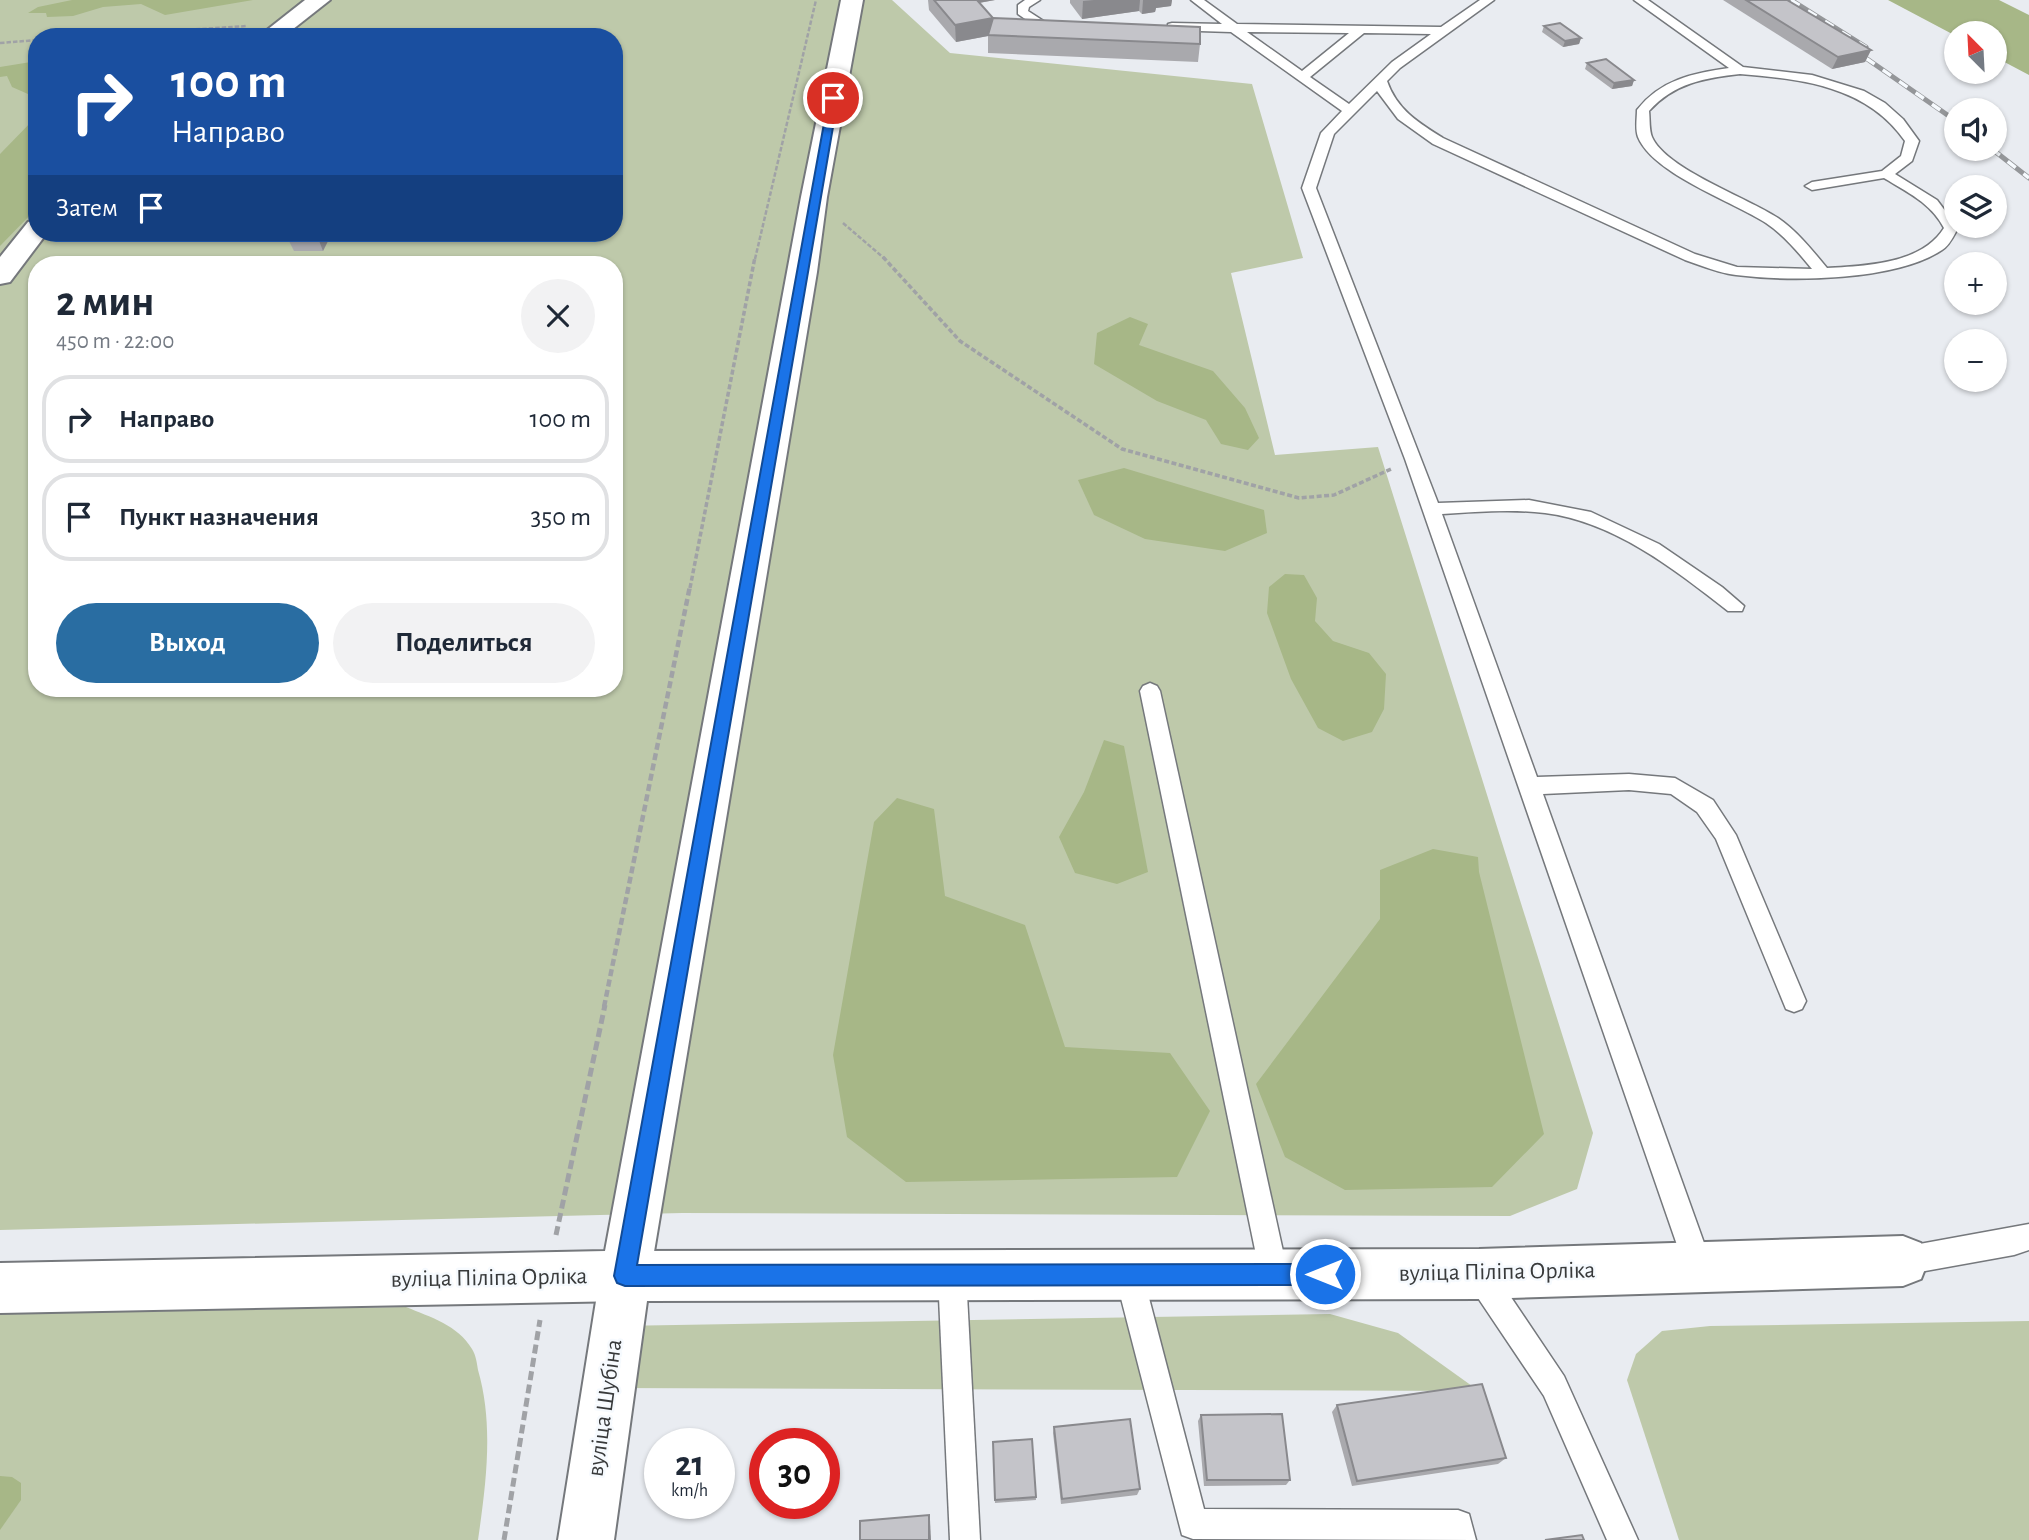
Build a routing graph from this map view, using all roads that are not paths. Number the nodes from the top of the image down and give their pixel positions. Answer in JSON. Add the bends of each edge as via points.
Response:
{"nodes":[{"id":1,"x":320,"y":0,"type":"edge"},
{"id":2,"x":852,"y":0,"type":"edge"},
{"id":3,"x":1034,"y":0,"type":"edge"},
{"id":4,"x":1197,"y":0,"type":"edge"},
{"id":5,"x":1488,"y":0,"type":"edge"},
{"id":6,"x":1640,"y":0,"type":"edge"},
{"id":7,"x":1069,"y":26,"type":"edge"},
{"id":8,"x":1165,"y":27,"type":"edge"},
{"id":9,"x":282,"y":28,"type":"edge"},
{"id":10,"x":1234,"y":28,"type":"junction"},
{"id":11,"x":1362,"y":30,"type":"junction"},
{"id":12,"x":1443,"y":31,"type":"junction"},
{"id":13,"x":1740,"y":70,"type":"junction"},
{"id":14,"x":1303,"y":76,"type":"junction"},
{"id":15,"x":1380,"y":80,"type":"junction"},
{"id":16,"x":1350,"y":111,"type":"junction"},
{"id":17,"x":1886,"y":174,"type":"junction"},
{"id":18,"x":1812,"y":186,"type":"dead end"},
{"id":19,"x":28,"y":238,"type":"edge"},
{"id":20,"x":1824,"y":273,"type":"junction"},
{"id":21,"x":0,"y":276,"type":"edge"},
{"id":22,"x":1432,"y":509,"type":"junction"},
{"id":23,"x":1735,"y":606,"type":"dead end"},
{"id":24,"x":1150,"y":691,"type":"dead end"},
{"id":25,"x":1529,"y":786,"type":"junction"},
{"id":26,"x":1794,"y":1001,"type":"dead end"},
{"id":27,"x":2029,"y":1237,"type":"edge"},
{"id":28,"x":1903,"y":1261,"type":"joint"},
{"id":29,"x":1699,"y":1268,"type":"junction"},
{"id":30,"x":1274,"y":1274,"type":"junction"},
{"id":31,"x":1479,"y":1274,"type":"junction"},
{"id":32,"x":952,"y":1275,"type":"junction"},
{"id":33,"x":1129,"y":1275,"type":"junction"},
{"id":34,"x":625,"y":1276,"type":"junction"},
{"id":35,"x":0,"y":1287,"type":"edge"},
{"id":36,"x":586,"y":1540,"type":"edge"},
{"id":37,"x":965,"y":1540,"type":"edge"},
{"id":38,"x":1461,"y":1540,"type":"edge"},
{"id":39,"x":1623,"y":1540,"type":"edge"}],
"edges":[{"from":1,"to":9,"type":"street"},
{"from":2,"to":34,"type":"street","name":"вуліца Шубіна"},
{"from":3,"to":7,"type":"lane","via":[[1024,5],[1022,12],[1030,20],[1042,26]]},
{"from":4,"to":10,"type":"lane"},
{"from":5,"to":12,"type":"lane"},
{"from":6,"to":13,"type":"lane"},
{"from":8,"to":10,"type":"lane"},
{"from":10,"to":11,"type":"lane"},
{"from":10,"to":14,"type":"lane"},
{"from":11,"to":12,"type":"lane"},
{"from":11,"to":14,"type":"lane"},
{"from":12,"to":15,"type":"lane"},
{"from":13,"to":17,"type":"lane","via":[[1779,72],[1836,85],[1872,101],[1903,124],[1912,141],[1907,158]]},
{"from":13,"to":20,"type":"lane","via":[[1689,77],[1654,94],[1643,110],[1645,136],[1652,148],[1692,177],[1793,236]]},
{"from":14,"to":16,"type":"lane"},
{"from":15,"to":16,"type":"lane"},
{"from":15,"to":20,"type":"lane","via":[[1385,99],[1402,117],[1438,141],[1690,257],[1734,270]]},
{"from":16,"to":22,"type":"lane","via":[[1328,133],[1309,188]]},
{"from":17,"to":18,"type":"lane"},
{"from":17,"to":20,"type":"lane","via":[[1924,197],[1945,215],[1951,228],[1940,245],[1917,256]]},
{"from":19,"to":21,"type":"street"},
{"from":22,"to":23,"type":"lane","via":[[1514,506],[1562,510],[1647,544]]},
{"from":22,"to":25,"type":"lane"},
{"from":24,"to":30,"type":"lane"},
{"from":25,"to":26,"type":"lane","via":[[1629,782],[1675,786],[1705,806],[1725,835]]},
{"from":25,"to":29,"type":"lane"},
{"from":27,"to":28,"type":"lane"},
{"from":28,"to":29,"type":"street","name":"вуліца Піліпа Орліка"},
{"from":29,"to":31,"type":"street","name":"вуліца Піліпа Орліка"},
{"from":30,"to":31,"type":"street","name":"вуліца Піліпа Орліка"},
{"from":30,"to":33,"type":"street","name":"вуліца Піліпа Орліка"},
{"from":31,"to":39,"type":"lane","via":[[1554,1386]]},
{"from":32,"to":33,"type":"street","name":"вуліца Піліпа Орліка"},
{"from":32,"to":34,"type":"street","name":"вуліца Піліпа Орліка"},
{"from":32,"to":37,"type":"lane"},
{"from":33,"to":38,"type":"lane","via":[[1193,1524],[1458,1525]]},
{"from":34,"to":35,"type":"street","name":"вуліца Піліпа Орліка"},
{"from":34,"to":36,"type":"street","name":"вуліца Шубіна"}]}
